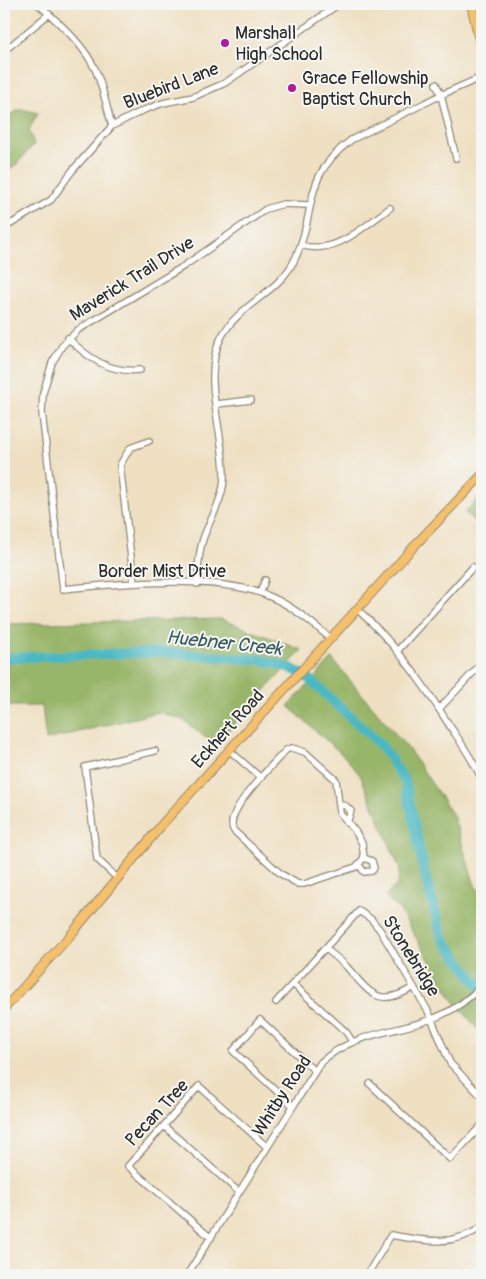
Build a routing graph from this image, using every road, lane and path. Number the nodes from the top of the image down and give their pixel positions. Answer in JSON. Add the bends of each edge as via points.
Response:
{"nodes":[{"id":1,"x":38,"y":4,"type":"edge"},
{"id":2,"x":339,"y":4,"type":"edge"},
{"id":3,"x":471,"y":4,"type":"edge"},
{"id":4,"x":49,"y":14,"type":"junction"},
{"id":5,"x":4,"y":51,"type":"edge"},
{"id":6,"x":482,"y":53,"type":"edge"},
{"id":7,"x":482,"y":77,"type":"edge"},
{"id":8,"x":436,"y":84,"type":"dead end"},
{"id":9,"x":441,"y":94,"type":"junction"},
{"id":10,"x":112,"y":126,"type":"junction"},
{"id":11,"x":456,"y":158,"type":"dead end"},
{"id":12,"x":309,"y":205,"type":"junction"},
{"id":13,"x":390,"y":208,"type":"dead end"},
{"id":14,"x":4,"y":228,"type":"edge"},
{"id":15,"x":301,"y":245,"type":"junction"},
{"id":16,"x":68,"y":338,"type":"junction"},
{"id":17,"x":140,"y":370,"type":"dead end"},
{"id":18,"x":251,"y":400,"type":"dead end"},
{"id":19,"x":217,"y":404,"type":"junction"},
{"id":20,"x":149,"y":441,"type":"dead end"},
{"id":21,"x":482,"y":475,"type":"edge"},
{"id":22,"x":473,"y":567,"type":"dead end"},
{"id":23,"x":265,"y":580,"type":"dead end"},
{"id":24,"x":134,"y":583,"type":"junction"},
{"id":25,"x":197,"y":584,"type":"junction"},
{"id":26,"x":63,"y":589,"type":"joint"},
{"id":27,"x":260,"y":593,"type":"junction"},
{"id":28,"x":357,"y":609,"type":"junction"},
{"id":29,"x":330,"y":638,"type":"junction"},
{"id":30,"x":398,"y":650,"type":"junction"},
{"id":31,"x":482,"y":663,"type":"edge"},
{"id":32,"x":439,"y":709,"type":"junction"},
{"id":33,"x":229,"y":750,"type":"junction"},
{"id":34,"x":155,"y":751,"type":"dead end"},
{"id":35,"x":261,"y":778,"type":"junction"},
{"id":36,"x":482,"y":780,"type":"edge"},
{"id":37,"x":339,"y":804,"type":"junction"},
{"id":38,"x":347,"y":823,"type":"junction"},
{"id":39,"x":364,"y":858,"type":"junction"},
{"id":40,"x":359,"y":866,"type":"junction"},
{"id":41,"x":117,"y":878,"type":"junction"},
{"id":42,"x":325,"y":948,"type":"junction"},
{"id":43,"x":293,"y":984,"type":"junction"},
{"id":44,"x":482,"y":985,"type":"edge"},
{"id":45,"x":414,"y":987,"type":"junction"},
{"id":46,"x":276,"y":1002,"type":"dead end"},
{"id":47,"x":4,"y":1009,"type":"edge"},
{"id":48,"x":431,"y":1021,"type":"junction"},
{"id":49,"x":352,"y":1041,"type":"junction"},
{"id":50,"x":314,"y":1070,"type":"junction"},
{"id":51,"x":370,"y":1084,"type":"dead end"},
{"id":52,"x":482,"y":1097,"type":"edge"},
{"id":53,"x":292,"y":1105,"type":"junction"},
{"id":54,"x":482,"y":1125,"type":"edge"},
{"id":55,"x":164,"y":1126,"type":"junction"},
{"id":56,"x":267,"y":1147,"type":"junction"},
{"id":57,"x":239,"y":1192,"type":"junction"},
{"id":58,"x":482,"y":1227,"type":"edge"},
{"id":59,"x":211,"y":1238,"type":"junction"},
{"id":60,"x":187,"y":1275,"type":"edge"},
{"id":61,"x":367,"y":1275,"type":"edge"}],
"edges":[{"from":1,"to":4,"type":"street"},
{"from":2,"to":10,"type":"street","name":"Bluebird Lane","via":[[226,83],[199,95],[144,110]]},
{"from":3,"to":6,"type":"main road"},
{"from":4,"to":5,"type":"street"},
{"from":4,"to":10,"type":"street","via":[[90,60],[100,82]]},
{"from":7,"to":9,"type":"street"},
{"from":8,"to":9,"type":"street"},
{"from":9,"to":11,"type":"street"},
{"from":9,"to":12,"type":"street","via":[[341,148],[320,174]]},
{"from":10,"to":14,"type":"street","name":"Bluebird Lane","via":[[51,200]]},
{"from":12,"to":15,"type":"street"},
{"from":12,"to":16,"type":"street","name":"Maverick Trail Drive","via":[[282,204],[266,209],[184,266]]},
{"from":13,"to":15,"type":"street","via":[[338,244],[318,249]]},
{"from":15,"to":19,"type":"street","via":[[294,263],[279,283],[241,313],[221,336],[213,370]]},
{"from":16,"to":17,"type":"street","via":[[90,359],[116,369]]},
{"from":16,"to":26,"type":"street","name":"Maverick Trail Drive","via":[[48,372],[42,402]]},
{"from":18,"to":19,"type":"street"},
{"from":19,"to":25,"type":"street","via":[[224,479],[218,505],[200,548]]},
{"from":20,"to":24,"type":"street","via":[[130,448],[120,465]]},
{"from":21,"to":28,"type":"main road","name":"Eckhert Road"},
{"from":22,"to":30,"type":"street"},
{"from":23,"to":27,"type":"street"},
{"from":24,"to":25,"type":"street","name":"Border Mist Drive"},
{"from":24,"to":26,"type":"street","name":"Border Mist Drive"},
{"from":25,"to":27,"type":"street","name":"Border Mist Drive","via":[[233,586]]},
{"from":27,"to":29,"type":"street","name":"Border Mist Drive","via":[[297,612]]},
{"from":28,"to":29,"type":"main road","name":"Eckhert Road"},
{"from":28,"to":30,"type":"street"},
{"from":29,"to":33,"type":"main road","name":"Eckhert Road"},
{"from":30,"to":32,"type":"street"},
{"from":31,"to":32,"type":"street"},
{"from":32,"to":36,"type":"street"},
{"from":33,"to":35,"type":"street"},
{"from":33,"to":41,"type":"main road","name":"Eckhert Road"},
{"from":34,"to":41,"type":"street","via":[[85,767],[96,853],[100,864]]},
{"from":35,"to":37,"type":"street","via":[[286,750],[300,749],[336,780]]},
{"from":35,"to":40,"type":"street","via":[[238,806],[231,825],[234,831],[292,882],[304,884]]},
{"from":37,"to":38,"type":"street","via":[[340,813]]},
{"from":37,"to":38,"type":"street","via":[[351,811]]},
{"from":38,"to":39,"type":"street","via":[[361,840]]},
{"from":39,"to":40,"type":"street"},
{"from":39,"to":40,"type":"street","via":[[372,861],[374,868],[364,872]]},
{"from":41,"to":47,"type":"main road","name":"Eckhert Road"},
{"from":42,"to":43,"type":"street"},
{"from":42,"to":45,"type":"street","via":[[376,996],[391,998]]},
{"from":42,"to":45,"type":"street","name":"Stonebridge","via":[[359,911],[376,924]]},
{"from":43,"to":46,"type":"street"},
{"from":43,"to":49,"type":"street"},
{"from":44,"to":48,"type":"street","name":"Whitby Road","via":[[464,1002]]},
{"from":45,"to":48,"type":"street","name":"Stonebridge"},
{"from":48,"to":49,"type":"street","name":"Whitby Road"},
{"from":48,"to":52,"type":"street","name":"Stonebridge","via":[[450,1062]]},
{"from":49,"to":50,"type":"street","name":"Whitby Road","via":[[333,1051]]},
{"from":50,"to":53,"type":"street","name":"Whitby Road"},
{"from":50,"to":53,"type":"street","via":[[260,1020],[233,1051]]},
{"from":51,"to":54,"type":"street","via":[[450,1158]]},
{"from":53,"to":56,"type":"street","name":"Whitby Road"},
{"from":55,"to":56,"type":"street","name":"Pecan Tree","via":[[199,1086]]},
{"from":55,"to":57,"type":"street"},
{"from":55,"to":59,"type":"street","name":"Pecan Tree","via":[[128,1166]]},
{"from":56,"to":57,"type":"street","name":"Whitby Road"},
{"from":57,"to":59,"type":"street","name":"Whitby Road"},
{"from":58,"to":61,"type":"street","via":[[466,1236],[440,1242],[391,1235]]},
{"from":59,"to":60,"type":"street","name":"Whitby Road"}]}
